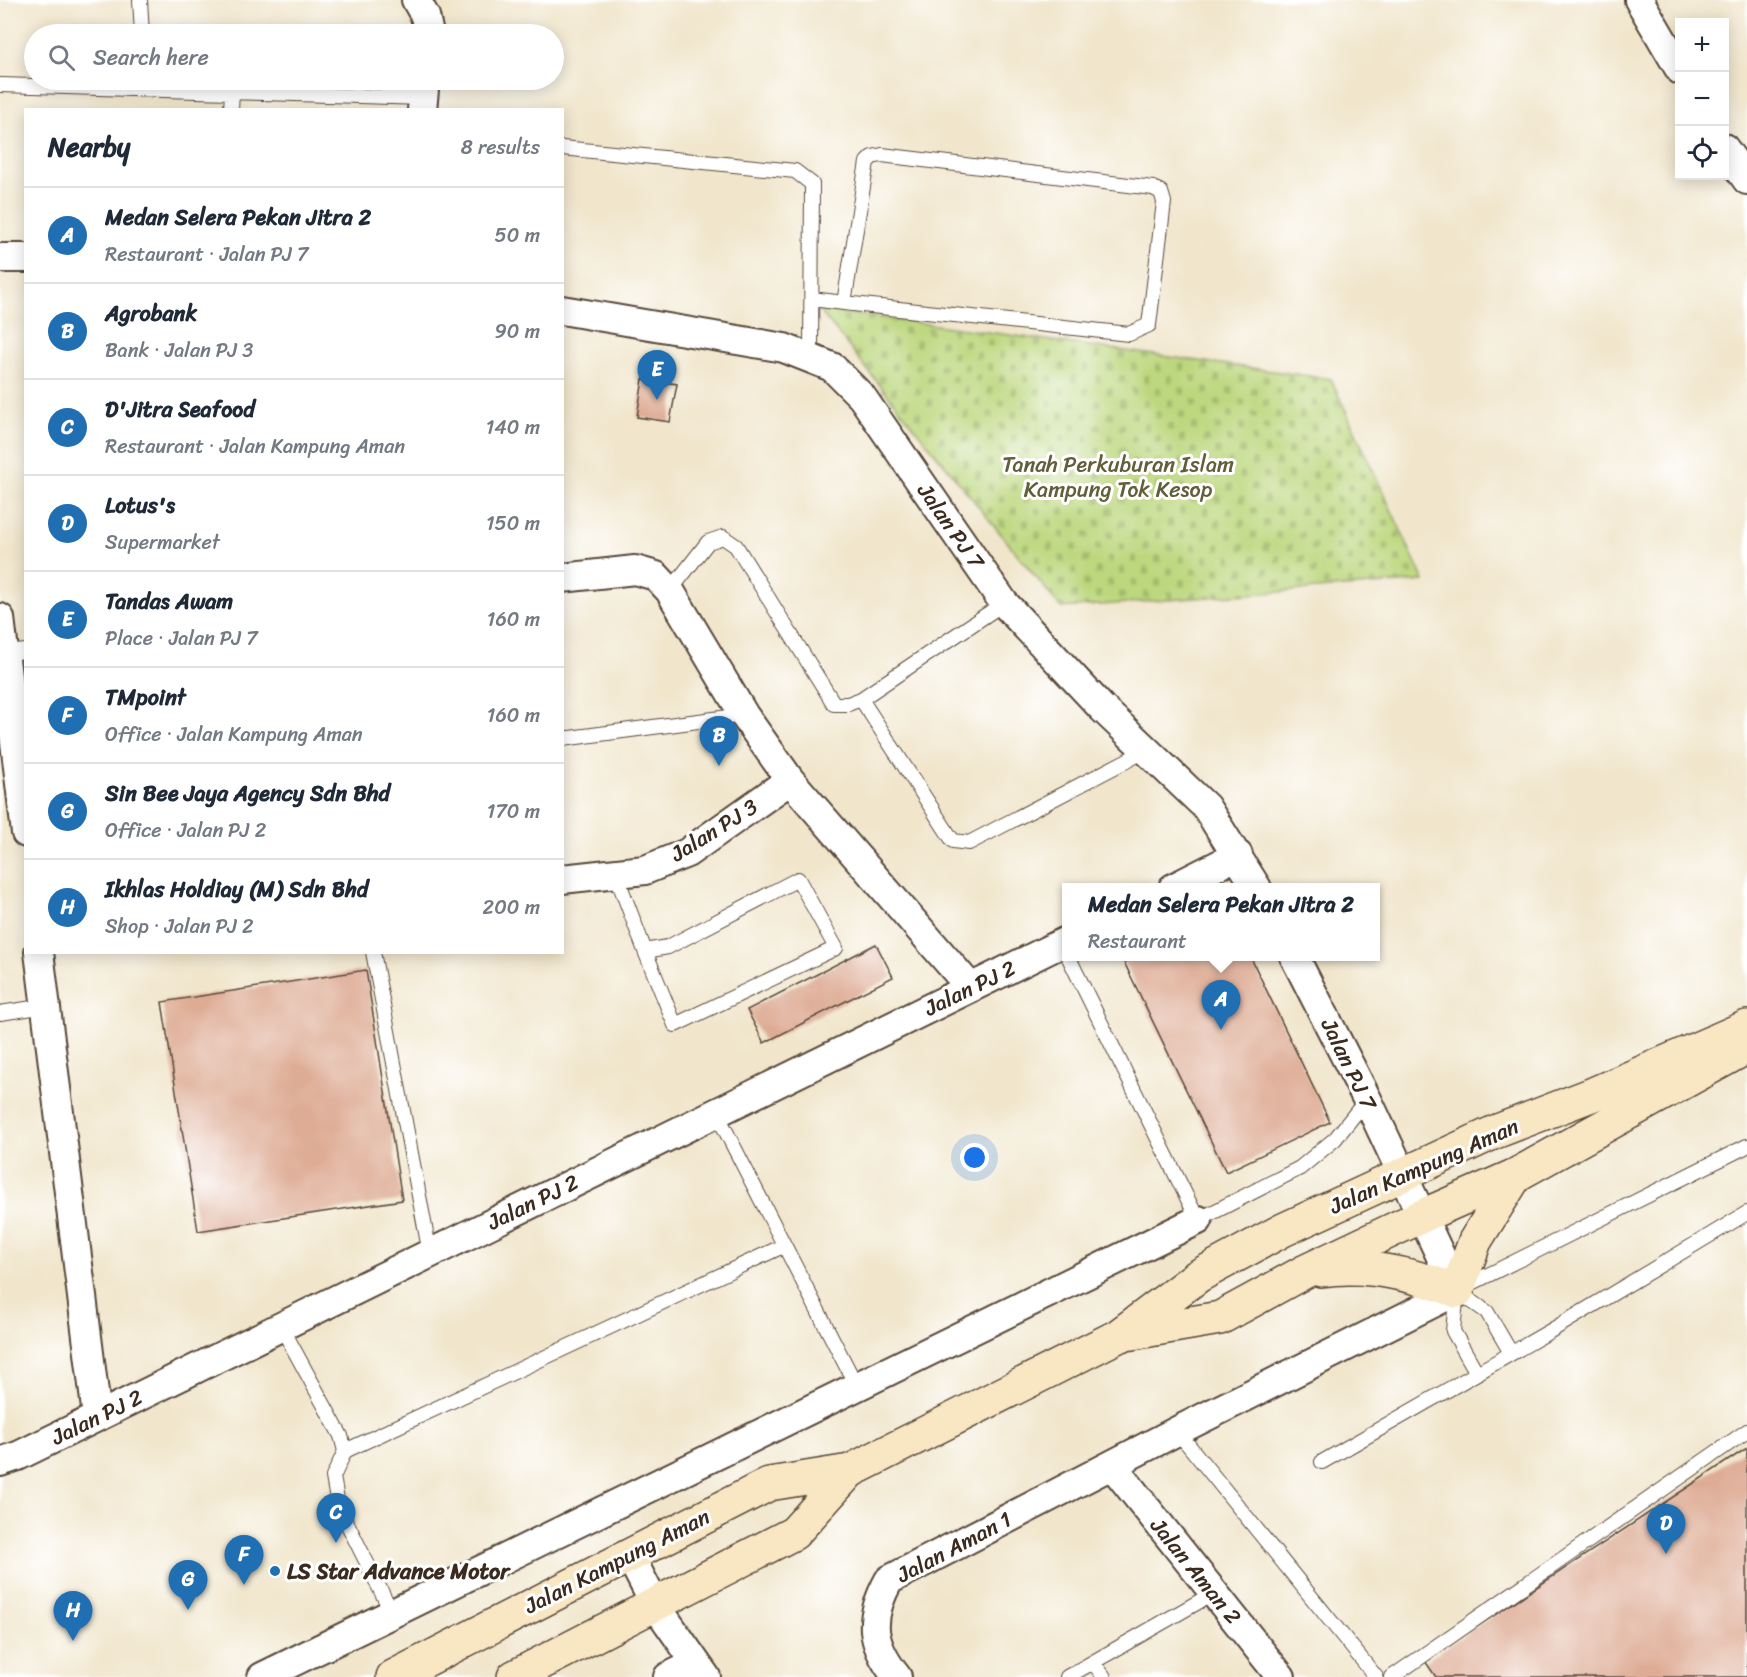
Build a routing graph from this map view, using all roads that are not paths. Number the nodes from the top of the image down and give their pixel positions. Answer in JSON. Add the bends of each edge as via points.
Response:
{"nodes":[{"id":1,"x":140,"y":0,"type":"edge"},
{"id":2,"x":416,"y":0,"type":"edge"},
{"id":3,"x":1639,"y":0,"type":"edge"},
{"id":4,"x":141,"y":24,"type":"edge"},
{"id":5,"x":427,"y":24,"type":"edge"},
{"id":6,"x":1675,"y":61,"type":"edge"},
{"id":7,"x":0,"y":85,"type":"edge"},
{"id":8,"x":24,"y":85,"type":"edge"},
{"id":9,"x":207,"y":90,"type":"edge"},
{"id":10,"x":232,"y":92,"type":"junction"},
{"id":11,"x":423,"y":96,"type":"edge"},
{"id":12,"x":231,"y":108,"type":"edge"},
{"id":13,"x":564,"y":148,"type":"edge"},
{"id":14,"x":1729,"y":154,"type":"edge"},
{"id":15,"x":1747,"y":180,"type":"edge"},
{"id":16,"x":0,"y":258,"type":"edge"},
{"id":17,"x":24,"y":258,"type":"edge"},
{"id":18,"x":812,"y":299,"type":"junction"},
{"id":19,"x":844,"y":303,"type":"junction"},
{"id":20,"x":564,"y":310,"type":"edge"},
{"id":21,"x":811,"y":357,"type":"junction"},
{"id":22,"x":564,"y":578,"type":"edge"},
{"id":23,"x":670,"y":591,"type":"junction"},
{"id":24,"x":1004,"y":603,"type":"junction"},
{"id":25,"x":0,"y":618,"type":"edge"},
{"id":26,"x":15,"y":652,"type":"edge"},
{"id":27,"x":4,"y":692,"type":"edge"},
{"id":28,"x":861,"y":699,"type":"junction"},
{"id":29,"x":744,"y":715,"type":"junction"},
{"id":30,"x":564,"y":739,"type":"edge"},
{"id":31,"x":1147,"y":750,"type":"junction"},
{"id":32,"x":790,"y":780,"type":"junction"},
{"id":33,"x":24,"y":819,"type":"edge"},
{"id":34,"x":1238,"y":855,"type":"junction"},
{"id":35,"x":615,"y":873,"type":"junction"},
{"id":36,"x":564,"y":879,"type":"edge"},
{"id":37,"x":1183,"y":883,"type":"edge"},
{"id":38,"x":1254,"y":883,"type":"edge"},
{"id":39,"x":1062,"y":950,"type":"edge"},
{"id":40,"x":645,"y":951,"type":"junction"},
{"id":41,"x":39,"y":954,"type":"edge"},
{"id":42,"x":373,"y":954,"type":"edge"},
{"id":43,"x":1072,"y":961,"type":"edge"},
{"id":44,"x":1296,"y":961,"type":"edge"},
{"id":45,"x":970,"y":987,"type":"junction"},
{"id":46,"x":46,"y":1006,"type":"junction"},
{"id":47,"x":0,"y":1013,"type":"edge"},
{"id":48,"x":1747,"y":1027,"type":"edge"},
{"id":49,"x":1747,"y":1047,"type":"edge"},
{"id":50,"x":1367,"y":1099,"type":"junction"},
{"id":51,"x":716,"y":1113,"type":"junction"},
{"id":52,"x":1747,"y":1146,"type":"edge"},
{"id":53,"x":1402,"y":1173,"type":"junction"},
{"id":54,"x":1516,"y":1175,"type":"junction"},
{"id":55,"x":1747,"y":1213,"type":"edge"},
{"id":56,"x":1422,"y":1216,"type":"junction"},
{"id":57,"x":1198,"y":1220,"type":"junction"},
{"id":58,"x":783,"y":1246,"type":"junction"},
{"id":59,"x":430,"y":1254,"type":"junction"},
{"id":60,"x":1304,"y":1272,"type":"junction"},
{"id":61,"x":1457,"y":1291,"type":"junction"},
{"id":62,"x":281,"y":1326,"type":"junction"},
{"id":63,"x":1119,"y":1336,"type":"junction"},
{"id":64,"x":1511,"y":1353,"type":"junction"},
{"id":65,"x":1477,"y":1373,"type":"junction"},
{"id":66,"x":856,"y":1385,"type":"junction"},
{"id":67,"x":97,"y":1417,"type":"junction"},
{"id":68,"x":1177,"y":1431,"type":"junction"},
{"id":69,"x":1747,"y":1431,"type":"edge"},
{"id":70,"x":345,"y":1451,"type":"junction"},
{"id":71,"x":0,"y":1462,"type":"edge"},
{"id":72,"x":1322,"y":1462,"type":"dead end"},
{"id":73,"x":1112,"y":1465,"type":"junction"},
{"id":74,"x":850,"y":1471,"type":"junction"},
{"id":75,"x":629,"y":1554,"type":"junction"},
{"id":76,"x":1214,"y":1593,"type":"junction"},
{"id":77,"x":654,"y":1603,"type":"junction"},
{"id":78,"x":393,"y":1615,"type":"junction"},
{"id":79,"x":1093,"y":1662,"type":"junction"},
{"id":80,"x":701,"y":1670,"type":"edge"},
{"id":81,"x":262,"y":1677,"type":"edge"},
{"id":82,"x":393,"y":1677,"type":"edge"},
{"id":83,"x":514,"y":1677,"type":"edge"},
{"id":84,"x":668,"y":1677,"type":"edge"},
{"id":85,"x":897,"y":1677,"type":"edge"},
{"id":86,"x":1067,"y":1677,"type":"edge"},
{"id":87,"x":1104,"y":1677,"type":"edge"},
{"id":88,"x":1281,"y":1677,"type":"edge"},
{"id":89,"x":1376,"y":1677,"type":"edge"},
{"id":90,"x":1392,"y":1677,"type":"edge"}],
"edges":[{"from":1,"to":4,"type":"lane"},
{"from":2,"to":5,"type":"street"},
{"from":3,"to":6,"type":"street"},
{"from":7,"to":8,"type":"lane"},
{"from":9,"to":10,"type":"lane"},
{"from":10,"to":11,"type":"lane"},
{"from":10,"to":12,"type":"lane"},
{"from":13,"to":18,"type":"lane","via":[[795,171],[806,177],[812,184]]},
{"from":14,"to":15,"type":"street"},
{"from":16,"to":17,"type":"street"},
{"from":18,"to":19,"type":"lane"},
{"from":18,"to":21,"type":"lane"},
{"from":19,"to":19,"type":"lane","via":[[1129,334],[1138,331],[1149,325],[1164,202],[1161,192],[882,155],[872,157],[867,162]]},
{"from":20,"to":21,"type":"street","name":"Jalan PJ 7","via":[[737,338]]},
{"from":21,"to":24,"type":"street","name":"Jalan PJ 7","via":[[832,367],[862,398]]},
{"from":22,"to":23,"type":"street","via":[[634,570],[656,576]]},
{"from":23,"to":28,"type":"lane","via":[[708,542],[723,537],[736,546],[834,704]]},
{"from":23,"to":29,"type":"street"},
{"from":24,"to":28,"type":"lane"},
{"from":24,"to":31,"type":"street","name":"Jalan PJ 7","via":[[1101,708]]},
{"from":25,"to":26,"type":"street"},
{"from":26,"to":27,"type":"street"},
{"from":27,"to":33,"type":"street"},
{"from":28,"to":31,"type":"lane","via":[[953,841],[969,843]]},
{"from":29,"to":30,"type":"lane"},
{"from":29,"to":32,"type":"street"},
{"from":31,"to":34,"type":"street","name":"Jalan PJ 7","via":[[1206,807]]},
{"from":32,"to":35,"type":"street","name":"Jalan PJ 3","via":[[687,853],[645,870]]},
{"from":32,"to":45,"type":"street"},
{"from":34,"to":37,"type":"street"},
{"from":34,"to":38,"type":"street","name":"Jalan PJ 7"},
{"from":35,"to":36,"type":"street","name":"Jalan PJ 3"},
{"from":35,"to":40,"type":"lane"},
{"from":39,"to":45,"type":"street","name":"Jalan PJ 2"},
{"from":40,"to":40,"type":"lane","via":[[668,947],[798,879],[836,948],[675,1025]]},
{"from":41,"to":46,"type":"street"},
{"from":42,"to":59,"type":"lane"},
{"from":43,"to":57,"type":"lane"},
{"from":44,"to":50,"type":"street","name":"Jalan PJ 7"},
{"from":45,"to":51,"type":"street","name":"Jalan PJ 2"},
{"from":46,"to":47,"type":"lane"},
{"from":46,"to":67,"type":"street"},
{"from":48,"to":53,"type":"street","name":"Jalan Kampung Aman"},
{"from":49,"to":54,"type":"street","name":"Jalan Kampung Aman"},
{"from":50,"to":53,"type":"street","name":"Jalan PJ 7"},
{"from":50,"to":57,"type":"lane","via":[[1335,1138],[1300,1168]]},
{"from":51,"to":58,"type":"lane"},
{"from":51,"to":59,"type":"street","name":"Jalan PJ 2"},
{"from":52,"to":61,"type":"lane"},
{"from":53,"to":56,"type":"street","name":"Jalan PJ 7"},
{"from":53,"to":63,"type":"street","name":"Jalan Kampung Aman","via":[[1198,1276]]},
{"from":54,"to":56,"type":"street","name":"Jalan Kampung Aman"},
{"from":54,"to":61,"type":"street","via":[[1483,1226]]},
{"from":55,"to":64,"type":"lane"},
{"from":56,"to":60,"type":"street","name":"Jalan Kampung Aman"},
{"from":56,"to":61,"type":"street","name":"Jalan PJ 7"},
{"from":57,"to":66,"type":"street"},
{"from":58,"to":66,"type":"lane"},
{"from":58,"to":70,"type":"lane"},
{"from":59,"to":62,"type":"street","name":"Jalan PJ 2"},
{"from":60,"to":61,"type":"street","via":[[1382,1270]]},
{"from":60,"to":63,"type":"street","name":"Jalan Kampung Aman","via":[[1220,1318]]},
{"from":61,"to":64,"type":"lane","via":[[1487,1312]]},
{"from":61,"to":65,"type":"lane","via":[[1453,1331]]},
{"from":61,"to":68,"type":"street","name":"Jalan Aman 1"},
{"from":62,"to":67,"type":"street","name":"Jalan PJ 2"},
{"from":62,"to":70,"type":"lane","via":[[341,1436]]},
{"from":63,"to":74,"type":"street","name":"Jalan Kampung Aman"},
{"from":64,"to":65,"type":"lane"},
{"from":65,"to":72,"type":"lane"},
{"from":66,"to":78,"type":"street"},
{"from":67,"to":71,"type":"street","name":"Jalan PJ 2"},
{"from":68,"to":73,"type":"street","name":"Jalan Aman 1"},
{"from":68,"to":89,"type":"lane"},
{"from":69,"to":90,"type":"lane"},
{"from":70,"to":78,"type":"lane","via":[[333,1477],[338,1505]]},
{"from":73,"to":76,"type":"street","name":"Jalan Aman 2"},
{"from":73,"to":85,"type":"street","name":"Jalan Aman 1","via":[[889,1580],[876,1609],[876,1640],[883,1660]]},
{"from":74,"to":75,"type":"street","name":"Jalan Kampung Aman","via":[[769,1484]]},
{"from":74,"to":77,"type":"street","name":"Jalan Kampung Aman","via":[[794,1533]]},
{"from":75,"to":77,"type":"street"},
{"from":75,"to":82,"type":"street","name":"Jalan Kampung Aman"},
{"from":76,"to":79,"type":"lane"},
{"from":76,"to":88,"type":"street","name":"Jalan Aman 2"},
{"from":77,"to":80,"type":"street"},
{"from":77,"to":83,"type":"street","name":"Jalan Kampung Aman"},
{"from":78,"to":81,"type":"street"},
{"from":79,"to":86,"type":"lane"},
{"from":79,"to":87,"type":"lane"},
{"from":80,"to":84,"type":"street"}]}
